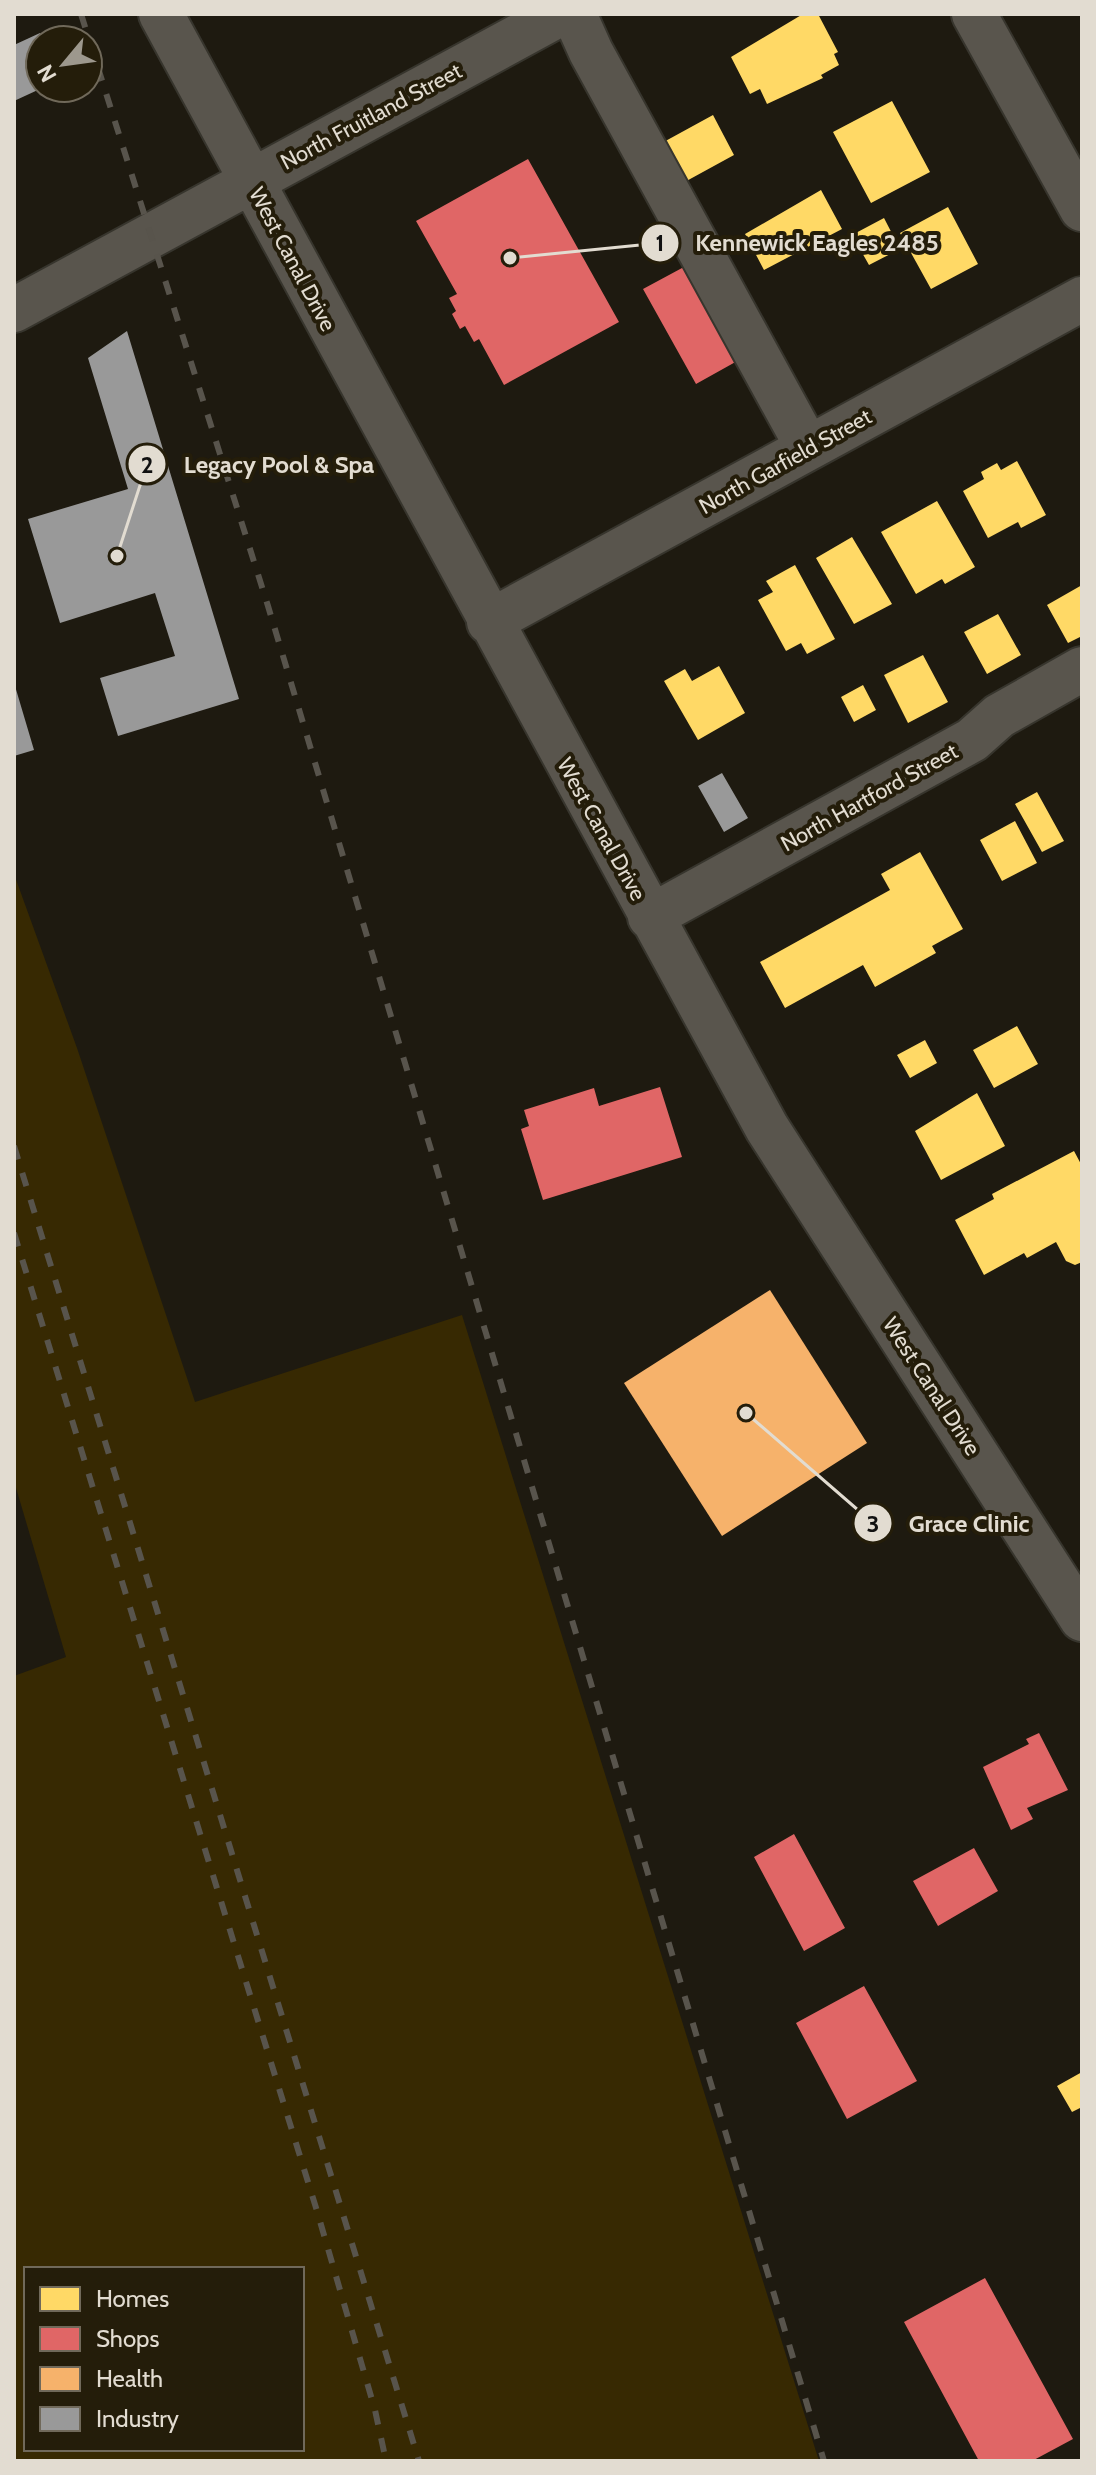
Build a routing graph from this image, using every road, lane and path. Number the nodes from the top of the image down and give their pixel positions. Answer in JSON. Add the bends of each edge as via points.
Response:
{"nodes":[{"id":1,"x":161,"y":14,"type":"edge"},
{"id":2,"x":560,"y":14,"type":"edge"},
{"id":3,"x":574,"y":14,"type":"edge"},
{"id":4,"x":974,"y":14,"type":"edge"},
{"id":5,"x":250,"y":181,"type":"junction"},
{"id":6,"x":1082,"y":209,"type":"edge"},
{"id":7,"x":1082,"y":299,"type":"edge"},
{"id":8,"x":14,"y":310,"type":"edge"},
{"id":9,"x":808,"y":448,"type":"junction"},
{"id":10,"x":489,"y":622,"type":"junction"},
{"id":11,"x":1082,"y":669,"type":"edge"},
{"id":12,"x":650,"y":917,"type":"junction"},
{"id":13,"x":1082,"y":1619,"type":"edge"}],
"edges":[{"from":1,"to":5,"type":"street","name":"West Canal Drive"},
{"from":2,"to":5,"type":"street","name":"North Fruitland Street"},
{"from":3,"to":9,"type":"street"},
{"from":4,"to":6,"type":"street"},
{"from":5,"to":8,"type":"street","name":"North Fruitland Street"},
{"from":5,"to":10,"type":"street","name":"West Canal Drive"},
{"from":7,"to":9,"type":"street","name":"North Garfield Street"},
{"from":9,"to":10,"type":"street","name":"North Garfield Street"},
{"from":10,"to":12,"type":"street","name":"West Canal Drive"},
{"from":11,"to":12,"type":"street","name":"North Hartford Street","via":[[999,716],[972,740]]},
{"from":12,"to":13,"type":"street","name":"West Canal Drive","via":[[810,1198]]}]}
